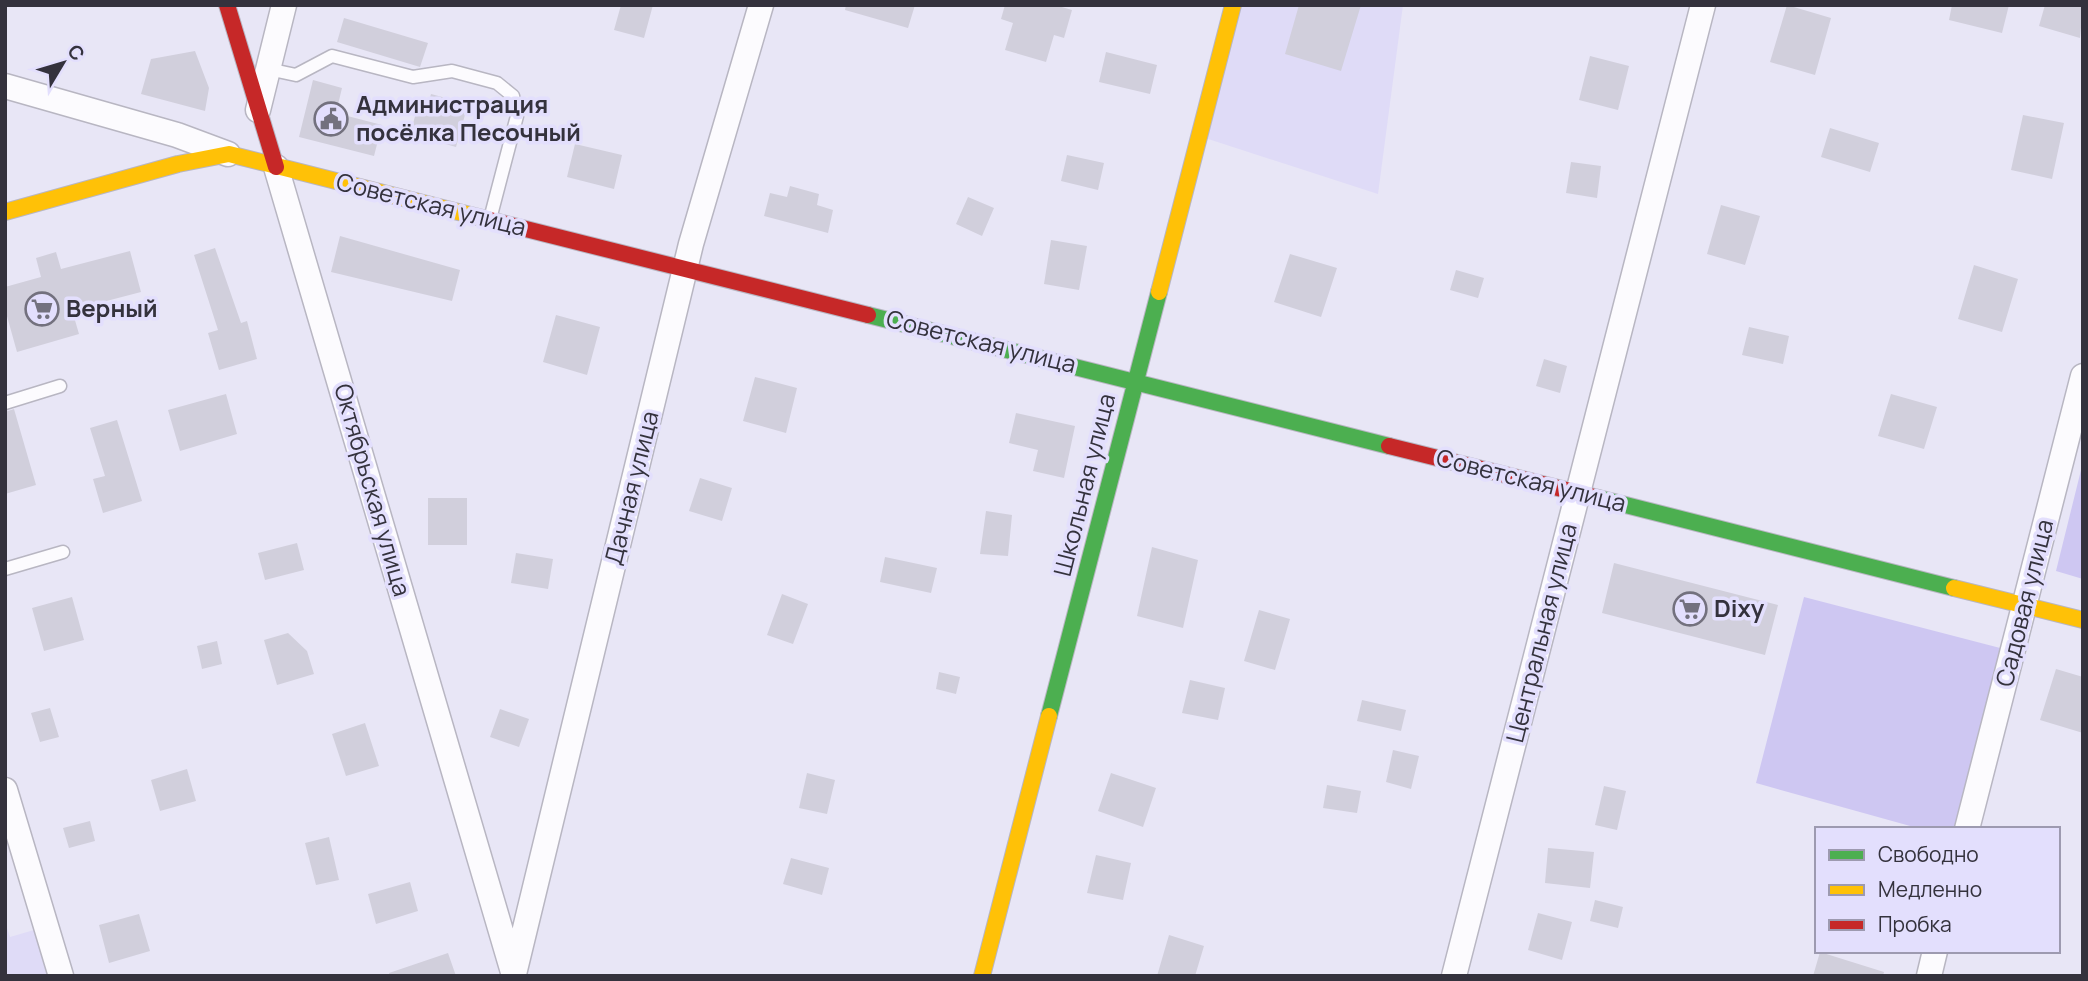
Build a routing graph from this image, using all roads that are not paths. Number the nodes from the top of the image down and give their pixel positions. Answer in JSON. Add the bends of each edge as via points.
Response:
{"nodes":[{"id":1,"x":228,"y":5,"type":"edge"},
{"id":2,"x":284,"y":5,"type":"edge"},
{"id":3,"x":761,"y":5,"type":"edge"},
{"id":4,"x":1233,"y":5,"type":"edge"},
{"id":5,"x":1703,"y":5,"type":"edge"},
{"id":6,"x":268,"y":69,"type":"junction"},
{"id":7,"x":5,"y":86,"type":"edge"},
{"id":8,"x":257,"y":110,"type":"junction"},
{"id":9,"x":229,"y":154,"type":"junction"},
{"id":10,"x":276,"y":167,"type":"junction"},
{"id":11,"x":5,"y":212,"type":"edge"},
{"id":12,"x":490,"y":220,"type":"junction"},
{"id":13,"x":686,"y":267,"type":"junction"},
{"id":14,"x":2083,"y":376,"type":"edge"},
{"id":15,"x":1135,"y":382,"type":"junction"},
{"id":16,"x":60,"y":386,"type":"dead end"},
{"id":17,"x":5,"y":403,"type":"edge"},
{"id":18,"x":1578,"y":493,"type":"junction"},
{"id":19,"x":63,"y":552,"type":"dead end"},
{"id":20,"x":5,"y":569,"type":"edge"},
{"id":21,"x":2024,"y":605,"type":"junction"},
{"id":22,"x":2083,"y":620,"type":"edge"},
{"id":23,"x":5,"y":790,"type":"edge"},
{"id":24,"x":1968,"y":827,"type":"edge"},
{"id":25,"x":1935,"y":953,"type":"edge"},
{"id":26,"x":514,"y":975,"type":"edge"},
{"id":27,"x":61,"y":976,"type":"edge"},
{"id":28,"x":982,"y":976,"type":"edge"},
{"id":29,"x":1454,"y":976,"type":"edge"},
{"id":30,"x":1929,"y":976,"type":"edge"}],
"edges":[{"from":1,"to":8,"type":"main road","name":"Октябрьская улица"},
{"from":2,"to":6,"type":"street"},
{"from":3,"to":13,"type":"street","name":"Дачная улица"},
{"from":4,"to":15,"type":"main road","name":"Школьная улица"},
{"from":5,"to":18,"type":"street","name":"Центральная улица"},
{"from":6,"to":8,"type":"street"},
{"from":6,"to":12,"type":"lane","via":[[296,75],[332,56],[413,77],[452,71],[498,83],[513,96],[517,116]]},
{"from":7,"to":9,"type":"street","name":"Советская улица"},
{"from":8,"to":10,"type":"main road","name":"Октябрьская улица"},
{"from":9,"to":10,"type":"main road","name":"Советская улица"},
{"from":9,"to":11,"type":"main road"},
{"from":10,"to":12,"type":"main road","name":"Советская улица"},
{"from":10,"to":26,"type":"street","name":"Октябрьская улица"},
{"from":12,"to":13,"type":"main road","name":"Советская улица"},
{"from":13,"to":15,"type":"main road","name":"Советская улица"},
{"from":13,"to":26,"type":"street","name":"Дачная улица"},
{"from":14,"to":21,"type":"street","name":"Садовая улица"},
{"from":15,"to":18,"type":"main road","name":"Советская улица"},
{"from":15,"to":28,"type":"main road","name":"Школьная улица"},
{"from":16,"to":17,"type":"lane"},
{"from":18,"to":21,"type":"main road","name":"Советская улица"},
{"from":18,"to":29,"type":"street","name":"Центральная улица"},
{"from":19,"to":20,"type":"lane"},
{"from":21,"to":22,"type":"main road","name":"Советская улица"},
{"from":21,"to":24,"type":"street","name":"Садовая улица"},
{"from":23,"to":27,"type":"street"},
{"from":25,"to":30,"type":"street"}]}
